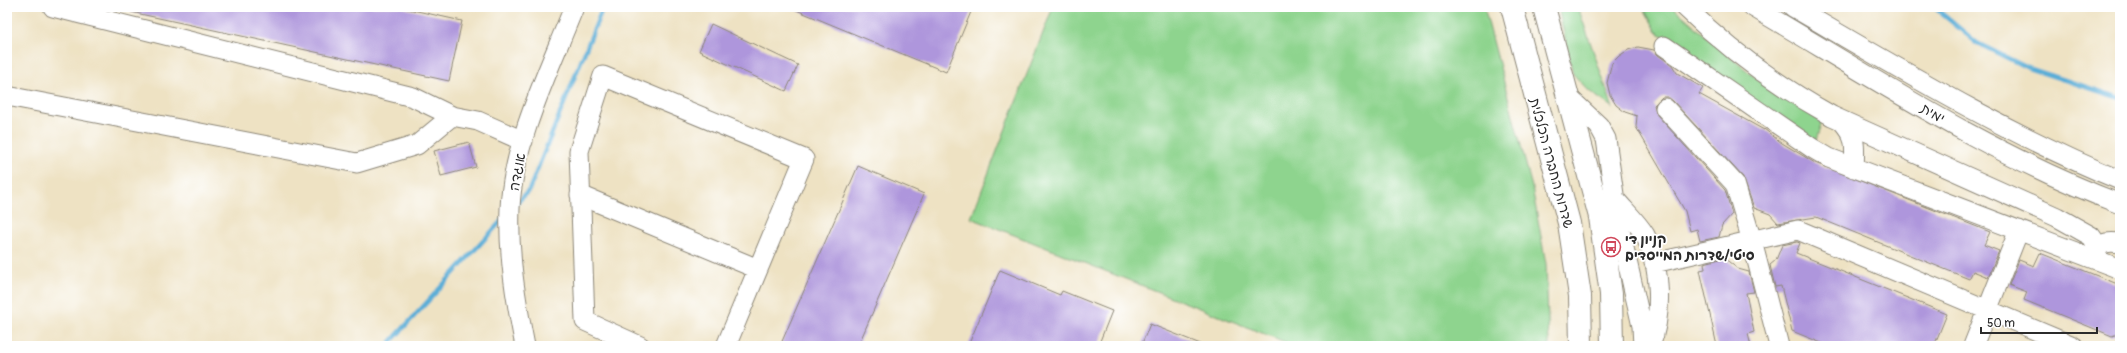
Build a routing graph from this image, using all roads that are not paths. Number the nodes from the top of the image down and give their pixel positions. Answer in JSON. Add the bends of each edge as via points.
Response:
{"nodes":[{"id":1,"x":53,"y":7,"type":"edge"},
{"id":2,"x":574,"y":7,"type":"edge"},
{"id":3,"x":1512,"y":7,"type":"edge"},
{"id":4,"x":1544,"y":7,"type":"edge"},
{"id":5,"x":1685,"y":7,"type":"edge"},
{"id":6,"x":1753,"y":7,"type":"edge"},
{"id":7,"x":1793,"y":7,"type":"edge"},
{"id":8,"x":1664,"y":46,"type":"dead end"},
{"id":9,"x":7,"y":96,"type":"edge"},
{"id":10,"x":1567,"y":96,"type":"junction"},
{"id":11,"x":1664,"y":108,"type":"dead end"},
{"id":12,"x":452,"y":116,"type":"junction"},
{"id":13,"x":1842,"y":121,"type":"junction"},
{"id":14,"x":523,"y":141,"type":"junction"},
{"id":15,"x":1890,"y":142,"type":"junction"},
{"id":16,"x":1854,"y":168,"type":"junction"},
{"id":17,"x":2120,"y":180,"type":"edge"},
{"id":18,"x":580,"y":196,"type":"junction"},
{"id":19,"x":1615,"y":199,"type":"junction"},
{"id":20,"x":2120,"y":204,"type":"edge"},
{"id":21,"x":2019,"y":230,"type":"junction"},
{"id":22,"x":1752,"y":240,"type":"junction"},
{"id":23,"x":2120,"y":243,"type":"edge"},
{"id":24,"x":2094,"y":252,"type":"junction"},
{"id":25,"x":1654,"y":263,"type":"junction"},
{"id":26,"x":2120,"y":269,"type":"edge"},
{"id":27,"x":758,"y":270,"type":"junction"},
{"id":28,"x":1987,"y":310,"type":"junction"},
{"id":29,"x":525,"y":346,"type":"edge"},
{"id":30,"x":640,"y":346,"type":"edge"},
{"id":31,"x":726,"y":346,"type":"edge"},
{"id":32,"x":1581,"y":346,"type":"edge"},
{"id":33,"x":1612,"y":346,"type":"edge"},
{"id":34,"x":1644,"y":346,"type":"edge"},
{"id":35,"x":1650,"y":346,"type":"edge"},
{"id":36,"x":1779,"y":346,"type":"edge"},
{"id":37,"x":1973,"y":346,"type":"edge"},
{"id":38,"x":2074,"y":346,"type":"edge"}],
"edges":[{"from":1,"to":12,"type":"street","via":[[413,96]]},
{"from":2,"to":14,"type":"street","name":"אוגדה","via":[[532,111]]},
{"from":3,"to":32,"type":"main road","name":"שדרות החברה הכלכלית","via":[[1569,223],[1580,296]]},
{"from":4,"to":10,"type":"main road"},
{"from":5,"to":13,"type":"street","via":[[1715,35],[1777,84]]},
{"from":6,"to":20,"type":"street","name":"ימית","via":[[1978,138],[2057,177]]},
{"from":7,"to":17,"type":"street","name":"ימית","via":[[2005,127]]},
{"from":8,"to":16,"type":"street","via":[[1812,148]]},
{"from":9,"to":12,"type":"street","via":[[357,163],[417,145]]},
{"from":10,"to":19,"type":"street","via":[[1599,126],[1606,139]]},
{"from":10,"to":33,"type":"main road","via":[[1600,217],[1611,294]]},
{"from":11,"to":22,"type":"street","via":[[1734,184]]},
{"from":12,"to":14,"type":"street","via":[[478,121]]},
{"from":13,"to":15,"type":"street"},
{"from":13,"to":16,"type":"street","via":[[1852,133],[1855,144]]},
{"from":14,"to":29,"type":"street","name":"אוגדה","via":[[510,207],[511,261]]},
{"from":15,"to":16,"type":"street","via":[[1874,147]]},
{"from":15,"to":24,"type":"street","via":[[2076,227],[2091,236]]},
{"from":16,"to":21,"type":"street"},
{"from":18,"to":27,"type":"street"},
{"from":18,"to":27,"type":"street","via":[[578,151],[603,76],[804,159]]},
{"from":18,"to":30,"type":"street","via":[[585,321]]},
{"from":19,"to":25,"type":"street","via":[[1645,235]]},
{"from":19,"to":34,"type":"street"},
{"from":21,"to":24,"type":"street"},
{"from":21,"to":28,"type":"street"},
{"from":22,"to":25,"type":"street"},
{"from":22,"to":28,"type":"street","via":[[1798,230]]},
{"from":22,"to":36,"type":"street"},
{"from":23,"to":24,"type":"street","via":[[2108,241]]},
{"from":24,"to":26,"type":"street"},
{"from":25,"to":35,"type":"street","via":[[1659,300],[1658,319]]},
{"from":27,"to":31,"type":"street"},
{"from":28,"to":37,"type":"street"},
{"from":28,"to":38,"type":"street"}]}
